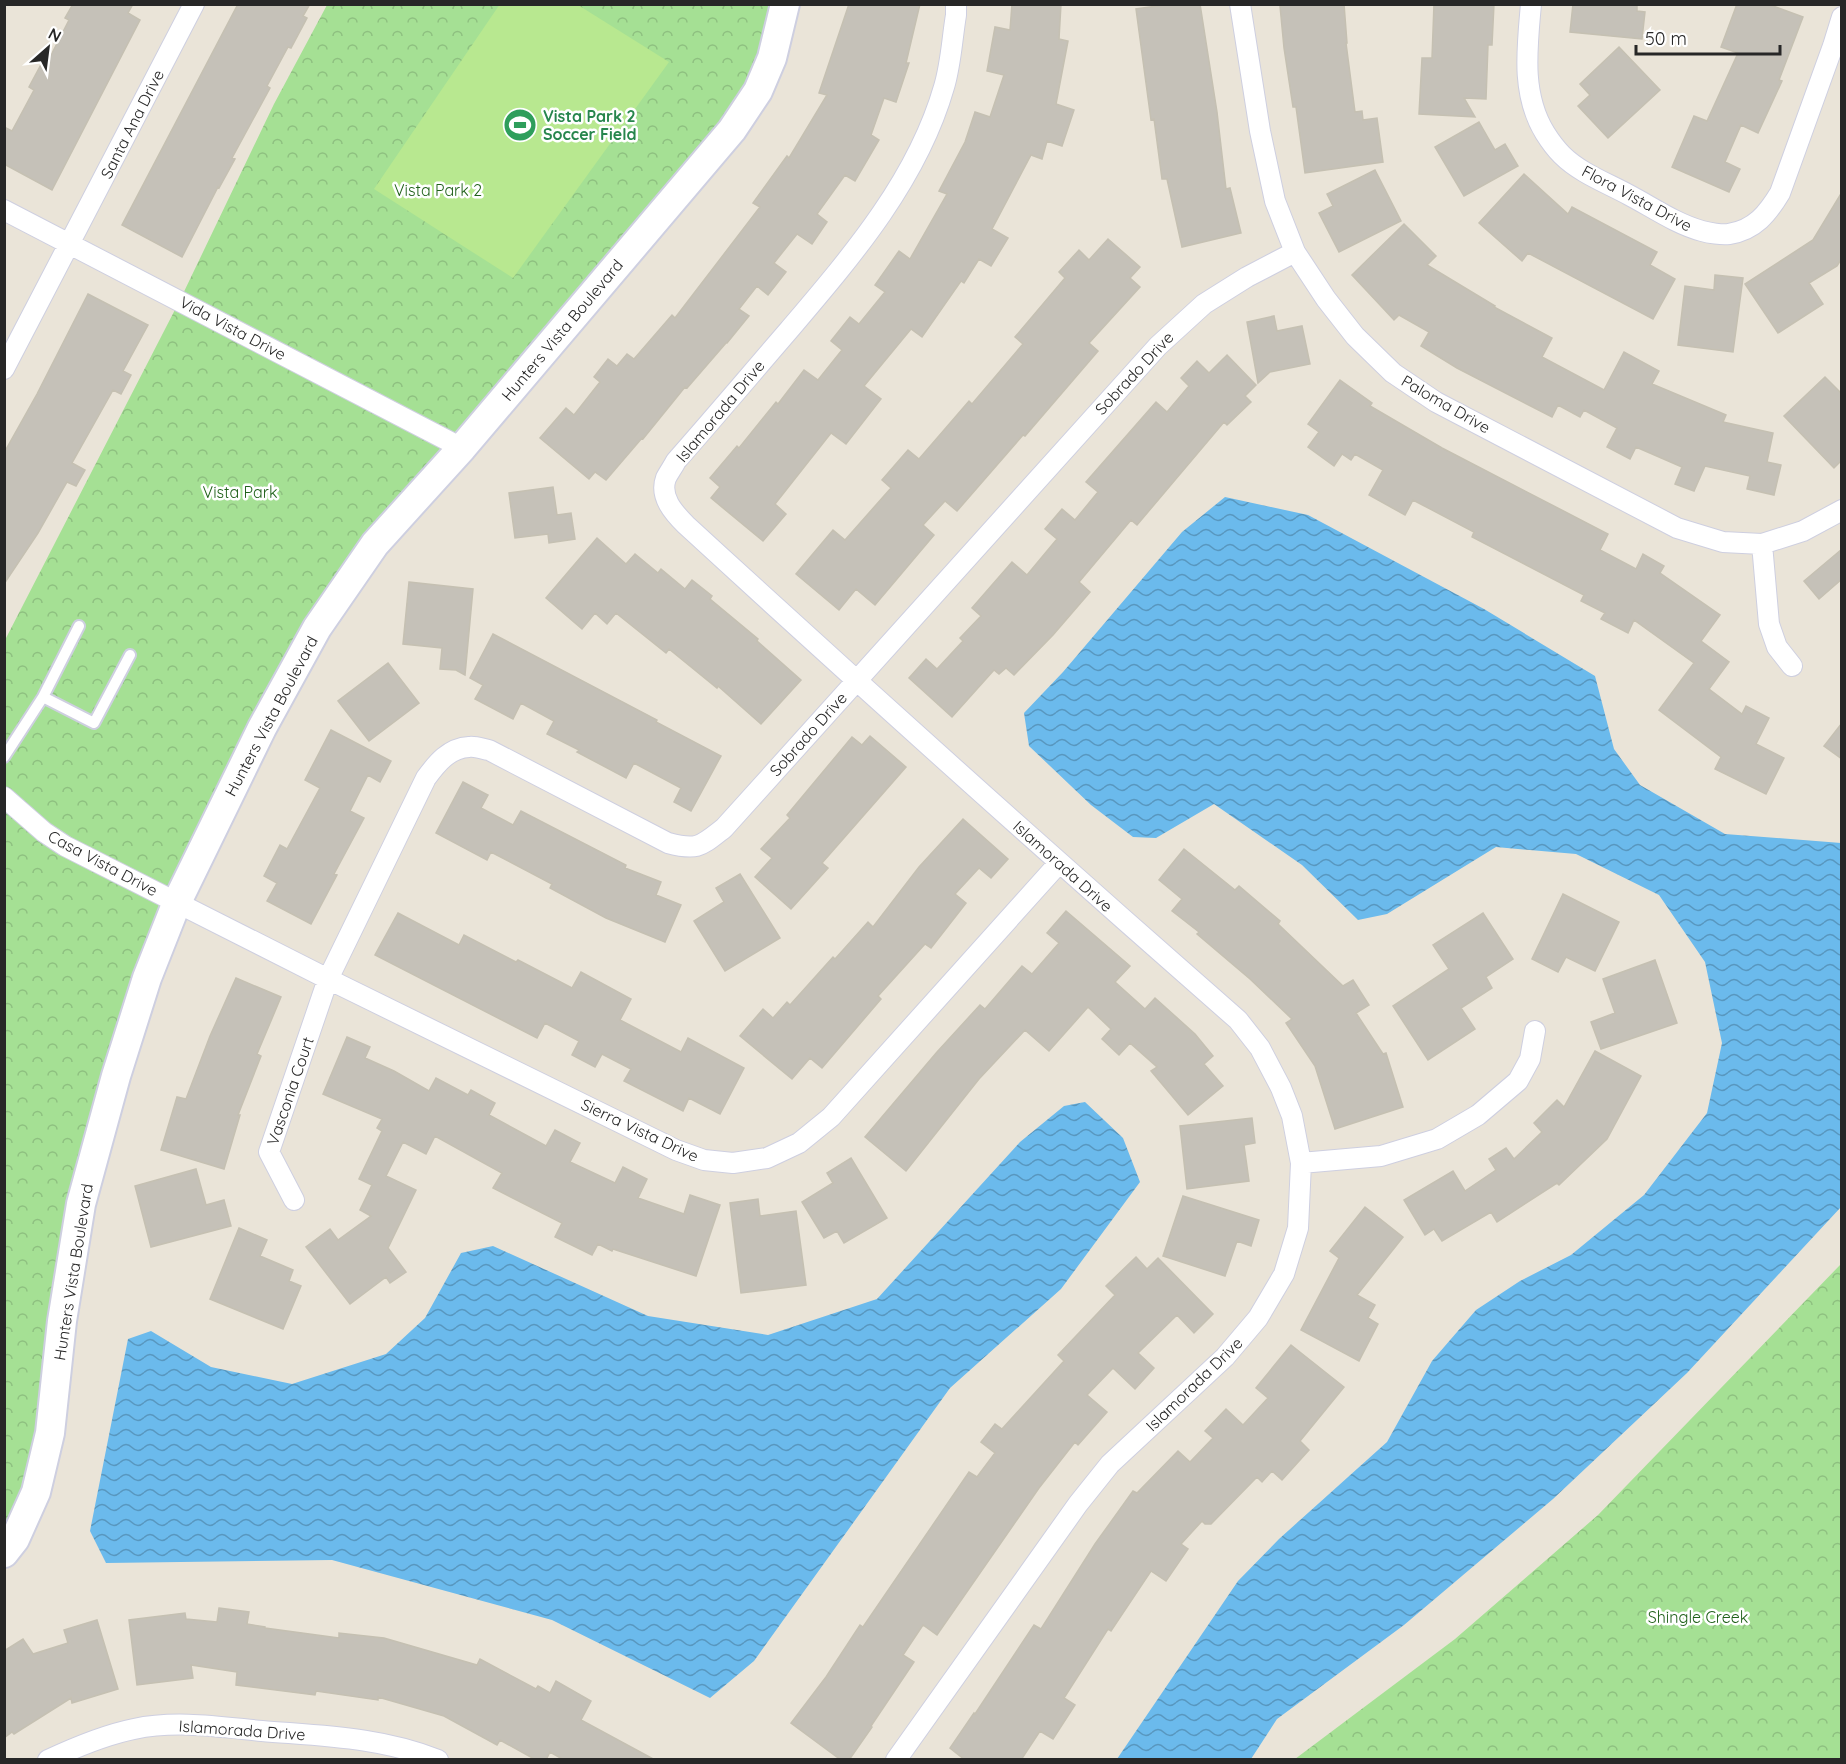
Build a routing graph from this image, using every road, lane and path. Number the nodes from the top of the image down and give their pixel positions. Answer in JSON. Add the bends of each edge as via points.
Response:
{"nodes":[{"id":1,"x":194,"y":4,"type":"edge"},
{"id":2,"x":785,"y":4,"type":"edge"},
{"id":3,"x":956,"y":4,"type":"edge"},
{"id":4,"x":1240,"y":4,"type":"edge"},
{"id":5,"x":1531,"y":4,"type":"edge"},
{"id":6,"x":1842,"y":17,"type":"edge"},
{"id":7,"x":4,"y":210,"type":"edge"},
{"id":8,"x":70,"y":243,"type":"junction"},
{"id":9,"x":1295,"y":252,"type":"junction"},
{"id":10,"x":4,"y":369,"type":"edge"},
{"id":11,"x":462,"y":448,"type":"junction"},
{"id":12,"x":1842,"y":510,"type":"edge"},
{"id":13,"x":1762,"y":544,"type":"junction"},
{"id":14,"x":79,"y":627,"type":"dead end"},
{"id":15,"x":130,"y":655,"type":"dead end"},
{"id":16,"x":1792,"y":666,"type":"dead end"},
{"id":17,"x":856,"y":680,"type":"junction"},
{"id":18,"x":43,"y":697,"type":"junction"},
{"id":19,"x":4,"y":757,"type":"edge"},
{"id":20,"x":4,"y":797,"type":"edge"},
{"id":21,"x":1059,"y":863,"type":"junction"},
{"id":22,"x":177,"y":902,"type":"junction"},
{"id":23,"x":328,"y":979,"type":"junction"},
{"id":24,"x":1535,"y":1031,"type":"dead end"},
{"id":25,"x":1301,"y":1163,"type":"junction"},
{"id":26,"x":294,"y":1200,"type":"dead end"},
{"id":27,"x":4,"y":1553,"type":"edge"},
{"id":28,"x":48,"y":1760,"type":"edge"},
{"id":29,"x":438,"y":1760,"type":"edge"},
{"id":30,"x":896,"y":1760,"type":"edge"}],
"edges":[{"from":1,"to":8,"type":"street","name":"Santa Ana Drive"},
{"from":2,"to":11,"type":"street","name":"Hunters Vista Boulevard","via":[[772,58],[758,92],[732,130]]},
{"from":3,"to":17,"type":"street","name":"Islamorada Drive","via":[[944,86],[906,177],[872,228],[676,461],[665,481],[671,510]]},
{"from":4,"to":9,"type":"street","name":"Paloma Drive","via":[[1275,201]]},
{"from":5,"to":6,"type":"street","name":"Flora Vista Drive","via":[[1528,86],[1545,133],[1562,155],[1682,224],[1703,232],[1729,234],[1748,228],[1767,214],[1780,193]]},
{"from":7,"to":8,"type":"street","name":"Vida Vista Drive"},
{"from":8,"to":10,"type":"street","name":"Santa Ana Drive"},
{"from":8,"to":11,"type":"street","name":"Vida Vista Drive"},
{"from":9,"to":13,"type":"street","name":"Paloma Drive","via":[[1355,336],[1393,373],[1436,402],[1677,528],[1723,542]]},
{"from":9,"to":17,"type":"street","name":"Sobrado Drive","via":[[1204,304],[1158,346]]},
{"from":11,"to":22,"type":"street","name":"Hunters Vista Boulevard","via":[[375,544],[317,628],[262,728]]},
{"from":12,"to":13,"type":"street","name":"Paloma Drive","via":[[1803,531]]},
{"from":13,"to":16,"type":"street","via":[[1769,624],[1777,647]]},
{"from":14,"to":18,"type":"lane"},
{"from":15,"to":18,"type":"lane","via":[[94,723]]},
{"from":17,"to":21,"type":"street","name":"Islamorada Drive"},
{"from":17,"to":23,"type":"street","name":"Sobrado Drive","via":[[724,828],[703,844],[687,848],[668,843],[489,750],[469,747],[450,752],[426,778]]},
{"from":18,"to":19,"type":"lane"},
{"from":20,"to":22,"type":"street","name":"Casa Vista Drive","via":[[65,846]]},
{"from":21,"to":23,"type":"street","name":"Sierra Vista Drive","via":[[831,1117],[799,1143],[767,1158],[733,1163],[704,1160],[676,1150]]},
{"from":21,"to":25,"type":"street","name":"Islamorada Drive","via":[[1238,1020],[1260,1048],[1281,1088],[1292,1116]]},
{"from":22,"to":23,"type":"street","name":"Sierra Vista Drive"},
{"from":22,"to":27,"type":"street","name":"Hunters Vista Boulevard","via":[[140,1000],[81,1204],[62,1321],[50,1433],[36,1492],[15,1539]]},
{"from":23,"to":26,"type":"street","name":"Vasconia Court","via":[[269,1152]]},
{"from":24,"to":25,"type":"street","via":[[1530,1059],[1518,1081],[1478,1115],[1437,1139],[1381,1156]]},
{"from":25,"to":30,"type":"street","name":"Islamorada Drive","via":[[1298,1228],[1284,1274],[1258,1318],[1225,1357],[1110,1464]]},
{"from":28,"to":29,"type":"street","name":"Islamorada Drive","via":[[84,1743],[135,1728],[185,1724],[369,1740]]}]}
